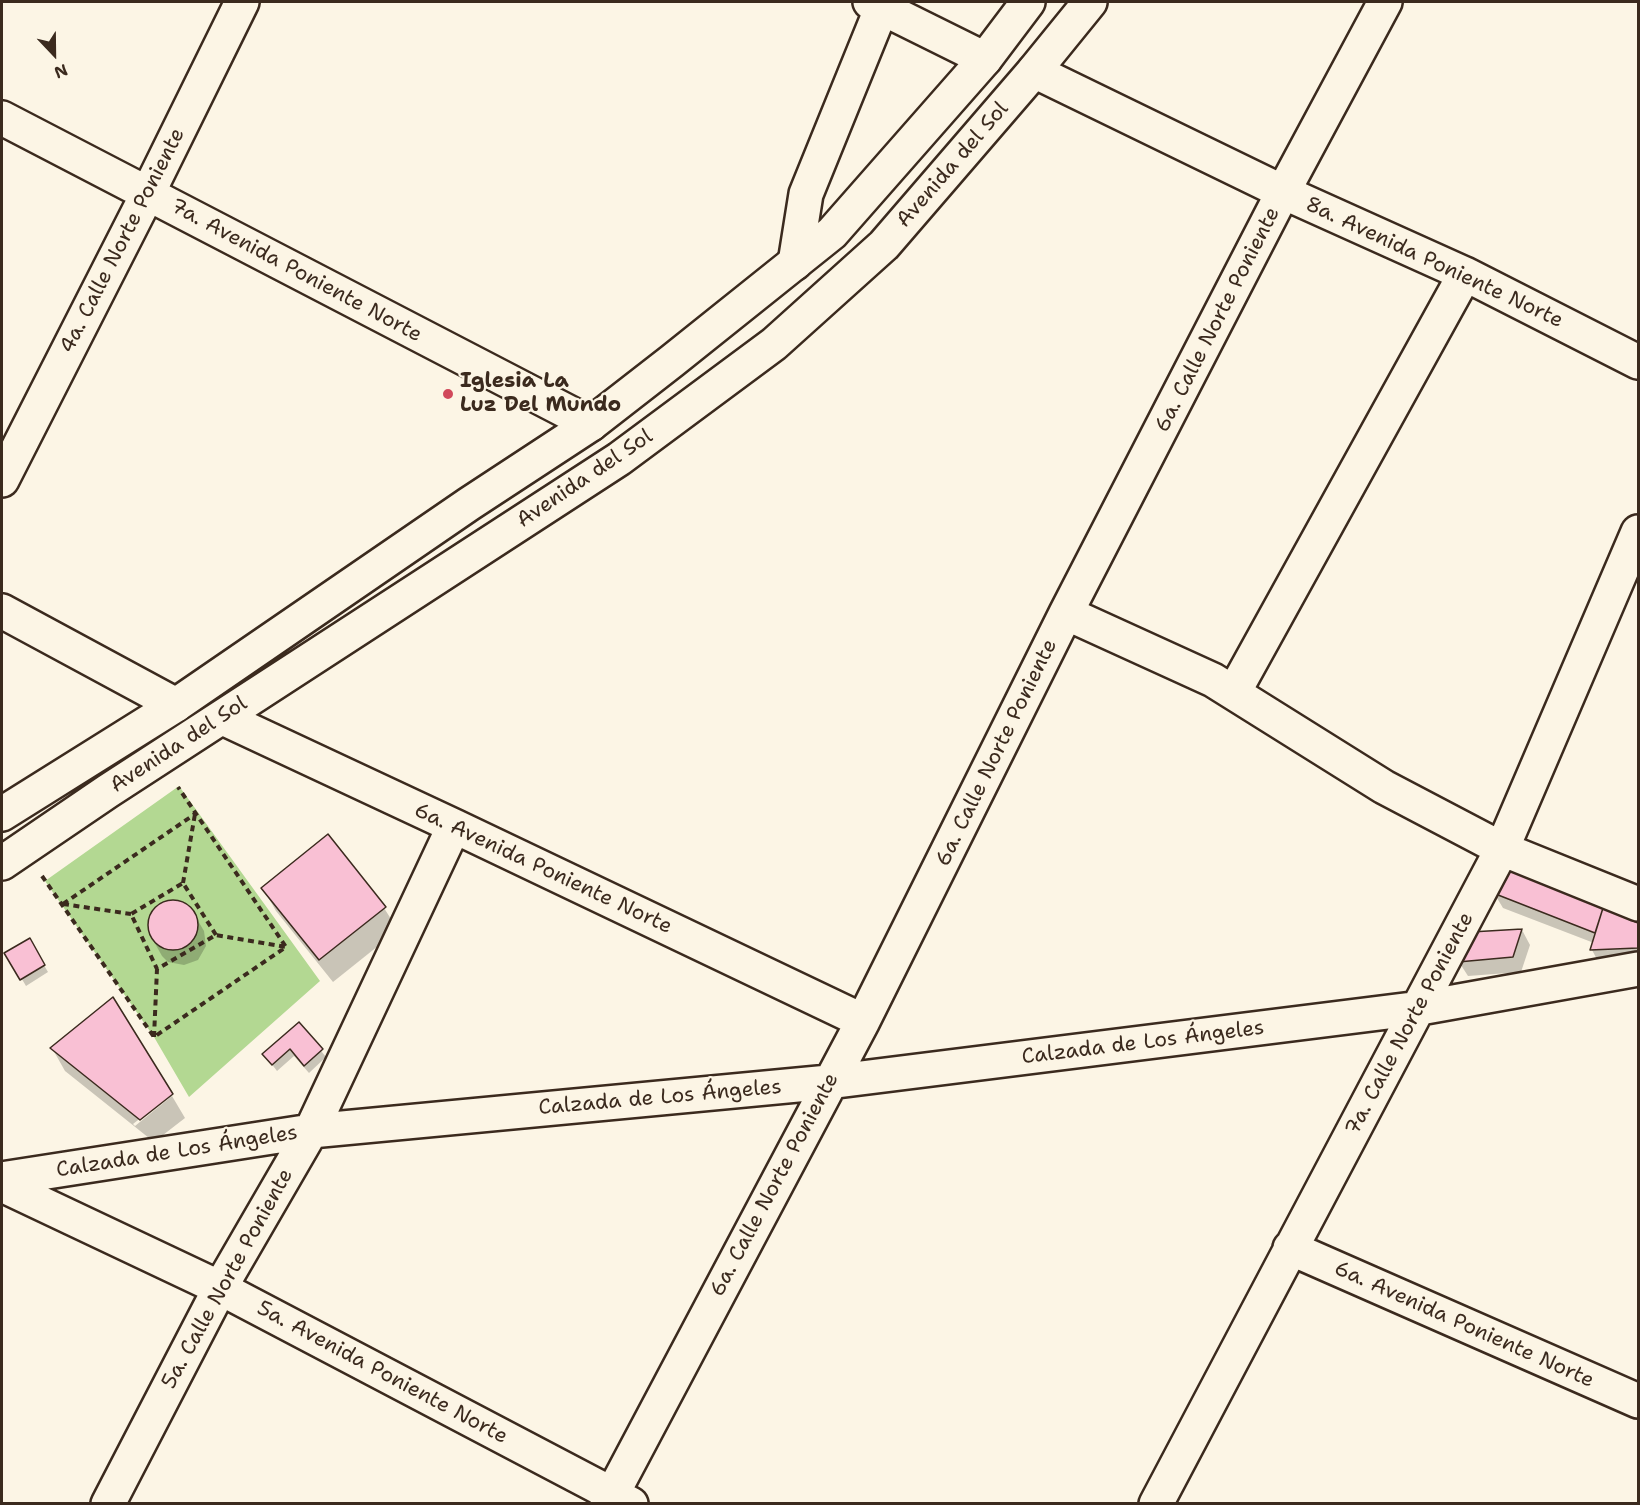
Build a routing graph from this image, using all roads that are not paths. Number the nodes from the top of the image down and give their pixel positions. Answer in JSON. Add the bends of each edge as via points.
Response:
{"nodes":[{"id":1,"x":242,"y":2,"type":"edge"},
{"id":2,"x":1028,"y":2,"type":"edge"},
{"id":3,"x":1090,"y":2,"type":"edge"},
{"id":4,"x":1385,"y":2,"type":"edge"},
{"id":5,"x":879,"y":3,"type":"edge"},
{"id":6,"x":985,"y":59,"type":"junction"},
{"id":7,"x":1034,"y":71,"type":"junction"},
{"id":8,"x":2,"y":118,"type":"edge"},
{"id":9,"x":1283,"y":192,"type":"junction"},
{"id":10,"x":148,"y":193,"type":"junction"},
{"id":11,"x":795,"y":263,"type":"junction"},
{"id":12,"x":1465,"y":274,"type":"junction"},
{"id":13,"x":1638,"y":362,"type":"edge"},
{"id":14,"x":591,"y":424,"type":"junction"},
{"id":15,"x":2,"y":480,"type":"edge"},
{"id":16,"x":1638,"y":532,"type":"edge"},
{"id":17,"x":2,"y":611,"type":"edge"},
{"id":18,"x":1066,"y":613,"type":"junction"},
{"id":19,"x":1234,"y":692,"type":"junction"},
{"id":20,"x":176,"y":705,"type":"junction"},
{"id":21,"x":223,"y":718,"type":"junction"},
{"id":22,"x":2,"y":814,"type":"edge"},
{"id":23,"x":454,"y":826,"type":"junction"},
{"id":24,"x":1502,"y":849,"type":"junction"},
{"id":25,"x":12,"y":856,"type":"edge"},
{"id":26,"x":1638,"y":904,"type":"edge"},
{"id":27,"x":1638,"y":969,"type":"edge"},
{"id":28,"x":1420,"y":1008,"type":"junction"},
{"id":29,"x":863,"y":1021,"type":"junction"},
{"id":30,"x":829,"y":1082,"type":"junction"},
{"id":31,"x":311,"y":1131,"type":"junction"},
{"id":32,"x":2,"y":1179,"type":"edge"},
{"id":33,"x":2,"y":1185,"type":"edge"},
{"id":34,"x":1290,"y":1248,"type":"junction"},
{"id":35,"x":220,"y":1288,"type":"junction"},
{"id":36,"x":1638,"y":1401,"type":"edge"},
{"id":37,"x":617,"y":1500,"type":"edge"},
{"id":38,"x":108,"y":1503,"type":"edge"},
{"id":39,"x":1156,"y":1503,"type":"edge"}],
"edges":[{"from":1,"to":10,"type":"street","name":"4a. Calle Norte Poniente"},
{"from":2,"to":6,"type":"street","name":"Avenida del Sol"},
{"from":3,"to":7,"type":"street","name":"Avenida del Sol"},
{"from":4,"to":9,"type":"street","name":"6a. Calle Norte Poniente"},
{"from":5,"to":6,"type":"street"},
{"from":5,"to":11,"type":"street","via":[[806,194]]},
{"from":6,"to":11,"type":"street","name":"Avenida del Sol","via":[[832,233]]},
{"from":7,"to":9,"type":"street","name":"8a. Avenida Poniente Norte"},
{"from":7,"to":21,"type":"street","name":"Avenida del Sol","via":[[884,245],[774,344],[619,459]]},
{"from":8,"to":10,"type":"street","name":"7a. Avenida Poniente Norte"},
{"from":9,"to":12,"type":"street","name":"8a. Avenida Poniente Norte"},
{"from":9,"to":18,"type":"street","name":"6a. Calle Norte Poniente"},
{"from":10,"to":14,"type":"street","name":"7a. Avenida Poniente Norte"},
{"from":10,"to":15,"type":"street","name":"4a. Calle Norte Poniente"},
{"from":11,"to":14,"type":"street","name":"Avenida del Sol"},
{"from":12,"to":13,"type":"street","name":"8a. Avenida Poniente Norte"},
{"from":12,"to":19,"type":"street"},
{"from":14,"to":20,"type":"street","name":"Avenida del Sol"},
{"from":16,"to":24,"type":"street","name":"7a. Calle Norte Poniente"},
{"from":17,"to":20,"type":"street"},
{"from":18,"to":19,"type":"street"},
{"from":18,"to":29,"type":"street","name":"6a. Calle Norte Poniente"},
{"from":19,"to":24,"type":"street","via":[[1384,787]]},
{"from":20,"to":22,"type":"street","name":"Avenida del Sol"},
{"from":21,"to":23,"type":"street","name":"6a. Avenida Poniente Norte"},
{"from":21,"to":25,"type":"street","name":"Avenida del Sol"},
{"from":23,"to":29,"type":"street","name":"6a. Avenida Poniente Norte"},
{"from":23,"to":31,"type":"street","name":"5a. Calle Norte Poniente"},
{"from":24,"to":26,"type":"street"},
{"from":24,"to":28,"type":"street","name":"7a. Calle Norte Poniente"},
{"from":27,"to":28,"type":"street","name":"Calzada de Los Ángeles"},
{"from":28,"to":30,"type":"street","name":"Calzada de Los Ángeles"},
{"from":28,"to":34,"type":"street","name":"7a. Calle Norte Poniente"},
{"from":29,"to":30,"type":"street","name":"6a. Calle Norte Poniente"},
{"from":30,"to":31,"type":"street","name":"Calzada de Los Ángeles"},
{"from":30,"to":37,"type":"street","name":"6a. Calle Norte Poniente"},
{"from":31,"to":32,"type":"street","name":"Calzada de Los Ángeles"},
{"from":31,"to":35,"type":"street","name":"5a. Calle Norte Poniente"},
{"from":33,"to":35,"type":"street","name":"5a. Avenida Poniente Norte"},
{"from":34,"to":36,"type":"street","name":"6a. Avenida Poniente Norte"},
{"from":34,"to":39,"type":"street","name":"7a. Calle Norte Poniente"},
{"from":35,"to":37,"type":"street","name":"5a. Avenida Poniente Norte"},
{"from":35,"to":38,"type":"street","name":"5a. Calle Norte Poniente"}]}
